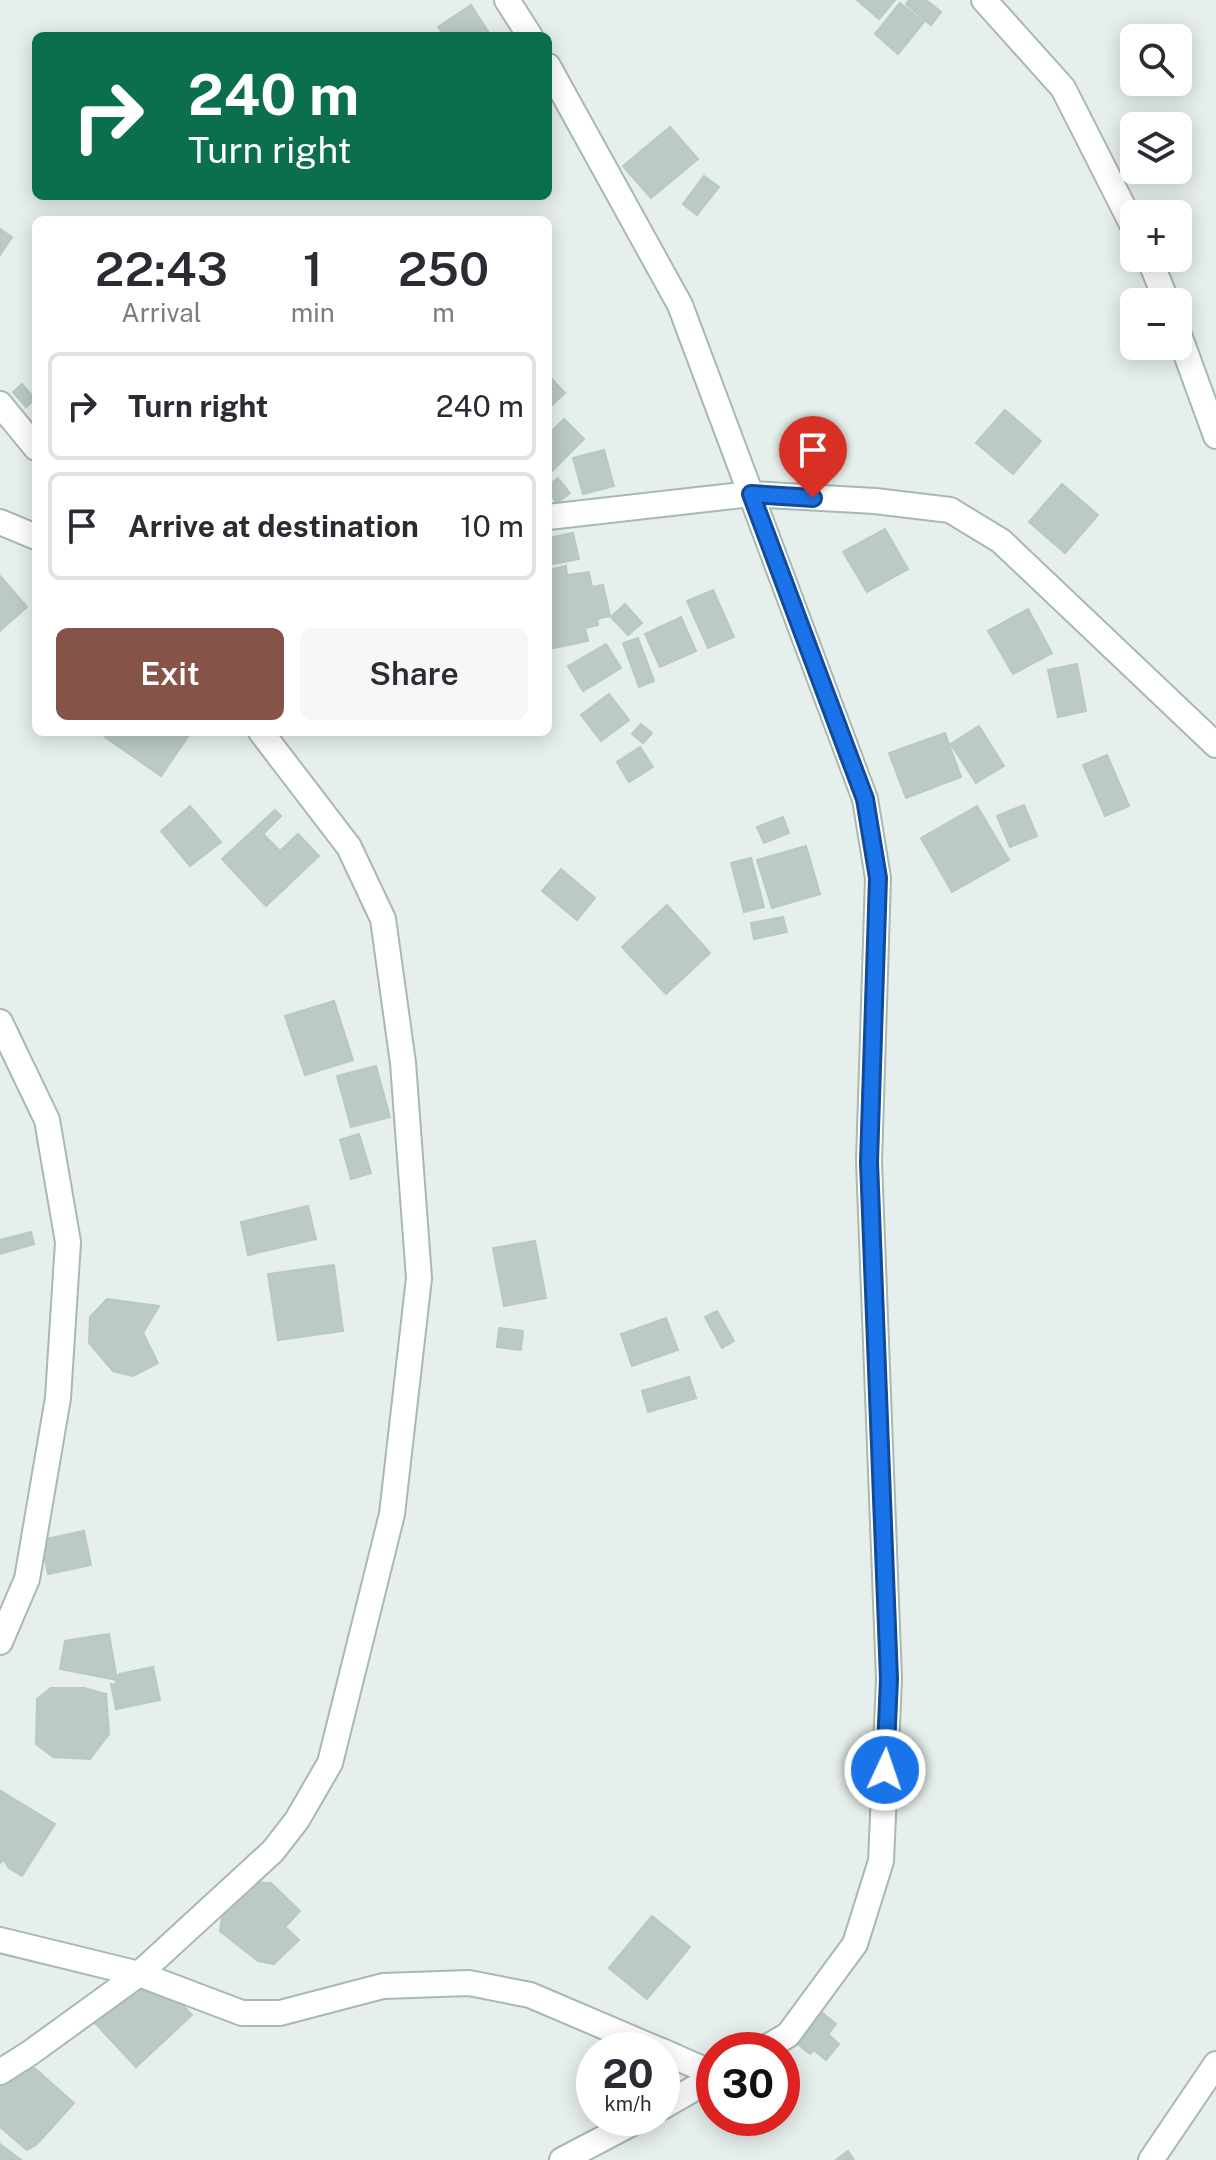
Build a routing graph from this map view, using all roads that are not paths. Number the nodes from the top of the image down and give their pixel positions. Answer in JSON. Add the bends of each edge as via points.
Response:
{"nodes":[{"id":1,"x":507,"y":0,"type":"edge"},
{"id":2,"x":984,"y":0,"type":"edge"},
{"id":3,"x":527,"y":32,"type":"edge"},
{"id":4,"x":552,"y":73,"type":"edge"},
{"id":5,"x":1120,"y":200,"type":"edge"},
{"id":6,"x":1188,"y":360,"type":"edge"},
{"id":7,"x":0,"y":404,"type":"edge"},
{"id":8,"x":1216,"y":436,"type":"edge"},
{"id":9,"x":32,"y":443,"type":"edge"},
{"id":10,"x":751,"y":494,"type":"junction"},
{"id":11,"x":552,"y":517,"type":"edge"},
{"id":12,"x":0,"y":522,"type":"edge"},
{"id":13,"x":32,"y":535,"type":"edge"},
{"id":14,"x":264,"y":736,"type":"edge"},
{"id":15,"x":1216,"y":745,"type":"edge"},
{"id":16,"x":0,"y":1022,"type":"edge"},
{"id":17,"x":0,"y":1642,"type":"edge"},
{"id":18,"x":0,"y":1940,"type":"edge"},
{"id":19,"x":139,"y":1974,"type":"junction"},
{"id":20,"x":616,"y":2032,"type":"edge"},
{"id":21,"x":790,"y":2032,"type":"edge"},
{"id":22,"x":1216,"y":2064,"type":"edge"},
{"id":23,"x":0,"y":2072,"type":"edge"},
{"id":24,"x":608,"y":2136,"type":"edge"},
{"id":25,"x":562,"y":2160,"type":"edge"},
{"id":26,"x":1151,"y":2160,"type":"edge"}],
"edges":[{"from":1,"to":3,"type":"street"},
{"from":2,"to":5,"type":"street","via":[[1063,88]]},
{"from":4,"to":10,"type":"street","via":[[680,305]]},
{"from":6,"to":8,"type":"street"},
{"from":7,"to":9,"type":"street"},
{"from":10,"to":11,"type":"street"},
{"from":10,"to":15,"type":"street","via":[[950,510],[1001,541]]},
{"from":10,"to":21,"type":"street","via":[[865,799],[878,878],[869,1162],[889,1679],[881,1861],[855,1944]]},
{"from":12,"to":13,"type":"street"},
{"from":14,"to":19,"type":"street","via":[[349,847],[383,919],[403,1063],[419,1278],[392,1514],[330,1763],[273,1851]]},
{"from":16,"to":17,"type":"street","via":[[47,1120],[68,1242],[58,1398],[48,1458],[27,1579]]},
{"from":18,"to":19,"type":"street"},
{"from":19,"to":20,"type":"street","via":[[242,2013],[280,2013],[383,1986],[469,1983],[530,1995]]},
{"from":19,"to":23,"type":"street"},
{"from":22,"to":26,"type":"street"},
{"from":24,"to":25,"type":"street"}]}
